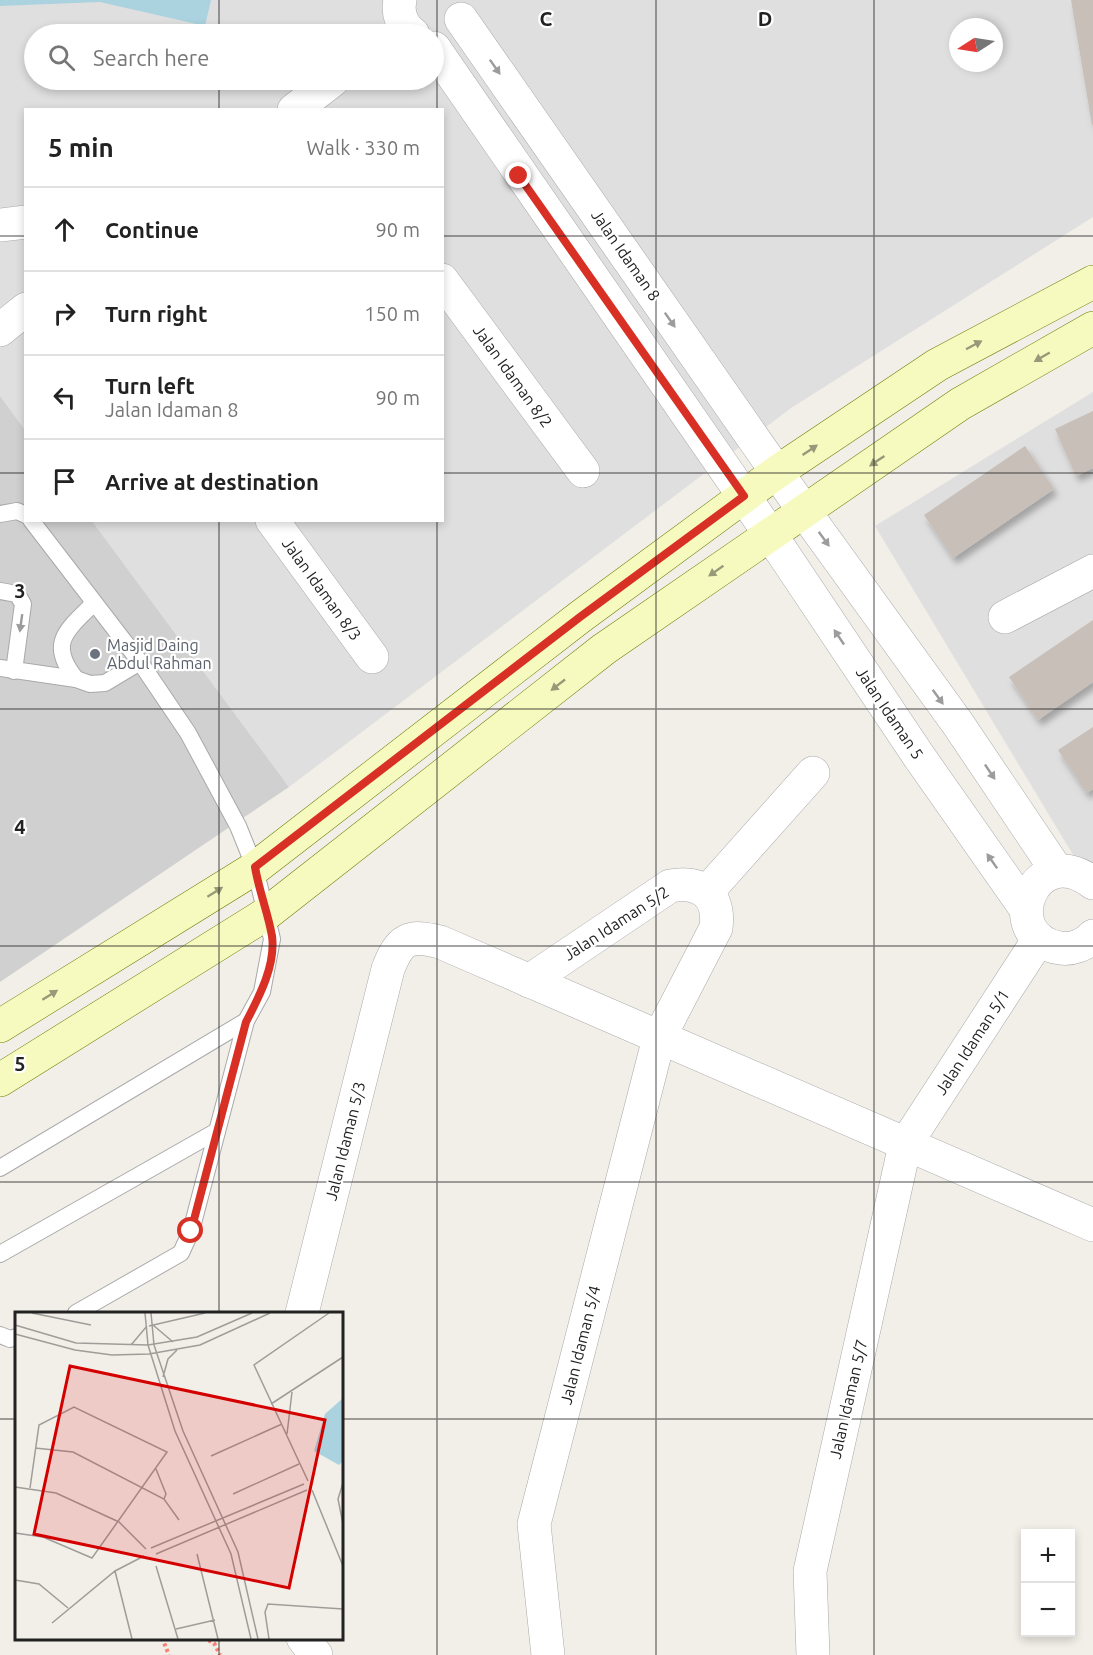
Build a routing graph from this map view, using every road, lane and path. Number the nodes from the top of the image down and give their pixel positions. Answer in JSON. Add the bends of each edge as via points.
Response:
{"nodes":[{"id":1,"x":462,"y":10,"type":"edge"},
{"id":2,"x":444,"y":36,"type":"edge"},
{"id":3,"x":444,"y":63,"type":"edge"},
{"id":4,"x":24,"y":222,"type":"edge"},
{"id":5,"x":0,"y":225,"type":"edge"},
{"id":6,"x":611,"y":234,"type":"junction"},
{"id":7,"x":580,"y":260,"type":"junction"},
{"id":8,"x":1093,"y":282,"type":"edge"},
{"id":9,"x":444,"y":283,"type":"edge"},
{"id":10,"x":24,"y":311,"type":"edge"},
{"id":11,"x":1093,"y":328,"type":"edge"},
{"id":12,"x":0,"y":330,"type":"edge"},
{"id":13,"x":583,"y":471,"type":"dead end"},
{"id":14,"x":790,"y":491,"type":"junction"},
{"id":15,"x":0,"y":514,"type":"edge"},
{"id":16,"x":24,"y":514,"type":"edge"},
{"id":17,"x":757,"y":515,"type":"junction"},
{"id":18,"x":32,"y":522,"type":"edge"},
{"id":19,"x":273,"y":522,"type":"edge"},
{"id":20,"x":1093,"y":571,"type":"edge"},
{"id":21,"x":0,"y":591,"type":"edge"},
{"id":22,"x":94,"y":603,"type":"junction"},
{"id":23,"x":1005,"y":617,"type":"dead end"},
{"id":24,"x":372,"y":657,"type":"dead end"},
{"id":25,"x":140,"y":662,"type":"junction"},
{"id":26,"x":7,"y":669,"type":"edge"},
{"id":27,"x":76,"y":679,"type":"junction"},
{"id":28,"x":813,"y":773,"type":"dead end"},
{"id":29,"x":255,"y":867,"type":"junction"},
{"id":30,"x":1057,"y":871,"type":"junction"},
{"id":31,"x":1093,"y":883,"type":"edge"},
{"id":32,"x":707,"y":892,"type":"junction"},
{"id":33,"x":1026,"y":909,"type":"junction"},
{"id":34,"x":266,"y":914,"type":"junction"},
{"id":35,"x":1039,"y":939,"type":"junction"},
{"id":36,"x":1091,"y":942,"type":"edge"},
{"id":37,"x":529,"y":981,"type":"junction"},
{"id":38,"x":246,"y":1022,"type":"junction"},
{"id":39,"x":0,"y":1026,"type":"edge"},
{"id":40,"x":659,"y":1038,"type":"junction"},
{"id":41,"x":0,"y":1080,"type":"edge"},
{"id":42,"x":217,"y":1131,"type":"junction"},
{"id":43,"x":905,"y":1145,"type":"junction"},
{"id":44,"x":0,"y":1168,"type":"edge"},
{"id":45,"x":1093,"y":1225,"type":"edge"},
{"id":46,"x":0,"y":1254,"type":"edge"},
{"id":47,"x":78,"y":1312,"type":"edge"},
{"id":48,"x":302,"y":1312,"type":"edge"},
{"id":49,"x":0,"y":1335,"type":"edge"},
{"id":50,"x":15,"y":1337,"type":"edge"},
{"id":51,"x":163,"y":1640,"type":"edge"},
{"id":52,"x":207,"y":1640,"type":"edge"},
{"id":53,"x":305,"y":1640,"type":"edge"},
{"id":54,"x":169,"y":1655,"type":"edge"},
{"id":55,"x":220,"y":1655,"type":"edge"},
{"id":56,"x":316,"y":1655,"type":"edge"},
{"id":57,"x":548,"y":1655,"type":"edge"},
{"id":58,"x":813,"y":1655,"type":"edge"}],
"edges":[{"from":1,"to":2,"type":"street"},
{"from":1,"to":6,"type":"street","name":"Jalan Idaman 8","one_way":true},
{"from":3,"to":7,"type":"street"},
{"from":4,"to":5,"type":"street"},
{"from":6,"to":7,"type":"street"},
{"from":6,"to":14,"type":"street","name":"Jalan Idaman 8","one_way":true},
{"from":7,"to":17,"type":"street"},
{"from":14,"to":8,"type":"main road","one_way":true,"via":[[938,365]]},
{"from":9,"to":13,"type":"street","name":"Jalan Idaman 8/2"},
{"from":10,"to":12,"type":"street"},
{"from":11,"to":14,"type":"main road","one_way":true,"via":[[960,404]]},
{"from":14,"to":17,"type":"main road"},
{"from":14,"to":17,"type":"main road"},
{"from":14,"to":30,"type":"street","one_way":true,"via":[[958,724]]},
{"from":15,"to":16,"type":"lane","via":[[17,511]]},
{"from":17,"to":29,"type":"main road","via":[[580,617]]},
{"from":33,"to":17,"type":"street","name":"Jalan Idaman 5","one_way":true},
{"from":17,"to":34,"type":"main road","one_way":true,"via":[[603,649]]},
{"from":18,"to":22,"type":"lane"},
{"from":19,"to":24,"type":"street","name":"Jalan Idaman 8/3"},
{"from":20,"to":23,"type":"street"},
{"from":21,"to":26,"type":"lane","one_way":true,"via":[[17,594],[23,604]]},
{"from":22,"to":25,"type":"lane"},
{"from":22,"to":27,"type":"lane","via":[[71,625],[61,643],[63,663]]},
{"from":25,"to":27,"type":"lane","via":[[105,683],[90,684]]},
{"from":25,"to":29,"type":"lane","via":[[188,733],[238,826]]},
{"from":26,"to":27,"type":"lane"},
{"from":28,"to":32,"type":"street"},
{"from":29,"to":34,"type":"lane"},
{"from":39,"to":29,"type":"main road","one_way":true},
{"from":30,"to":31,"type":"street","via":[[1077,873]]},
{"from":30,"to":33,"type":"street","via":[[1035,884]]},
{"from":32,"to":37,"type":"street","name":"Jalan Idaman 5/2","via":[[685,883],[670,886]]},
{"from":32,"to":40,"type":"street","via":[[718,915],[716,928]]},
{"from":33,"to":35,"type":"street","name":"Jalan Idaman 5","via":[[1027,920]]},
{"from":34,"to":38,"type":"lane","via":[[272,939],[269,963],[262,992]]},
{"from":34,"to":41,"type":"main road"},
{"from":35,"to":36,"type":"street","via":[[1062,949]]},
{"from":35,"to":43,"type":"street","name":"Jalan Idaman 5/1"},
{"from":37,"to":40,"type":"street"},
{"from":37,"to":48,"type":"street","name":"Jalan Idaman 5/3","via":[[423,938],[406,939],[395,950]]},
{"from":38,"to":42,"type":"lane"},
{"from":38,"to":44,"type":"lane"},
{"from":40,"to":43,"type":"street"},
{"from":40,"to":57,"type":"street","name":"Jalan Idaman 5/4","via":[[534,1524]]},
{"from":42,"to":46,"type":"lane"},
{"from":42,"to":47,"type":"lane","via":[[191,1231],[181,1253]]},
{"from":43,"to":45,"type":"street"},
{"from":43,"to":58,"type":"street","name":"Jalan Idaman 5/7","via":[[810,1571]]},
{"from":49,"to":50,"type":"lane"},
{"from":51,"to":54,"type":"path"},
{"from":52,"to":55,"type":"path","via":[[214,1643]]},
{"from":53,"to":56,"type":"street"}]}
